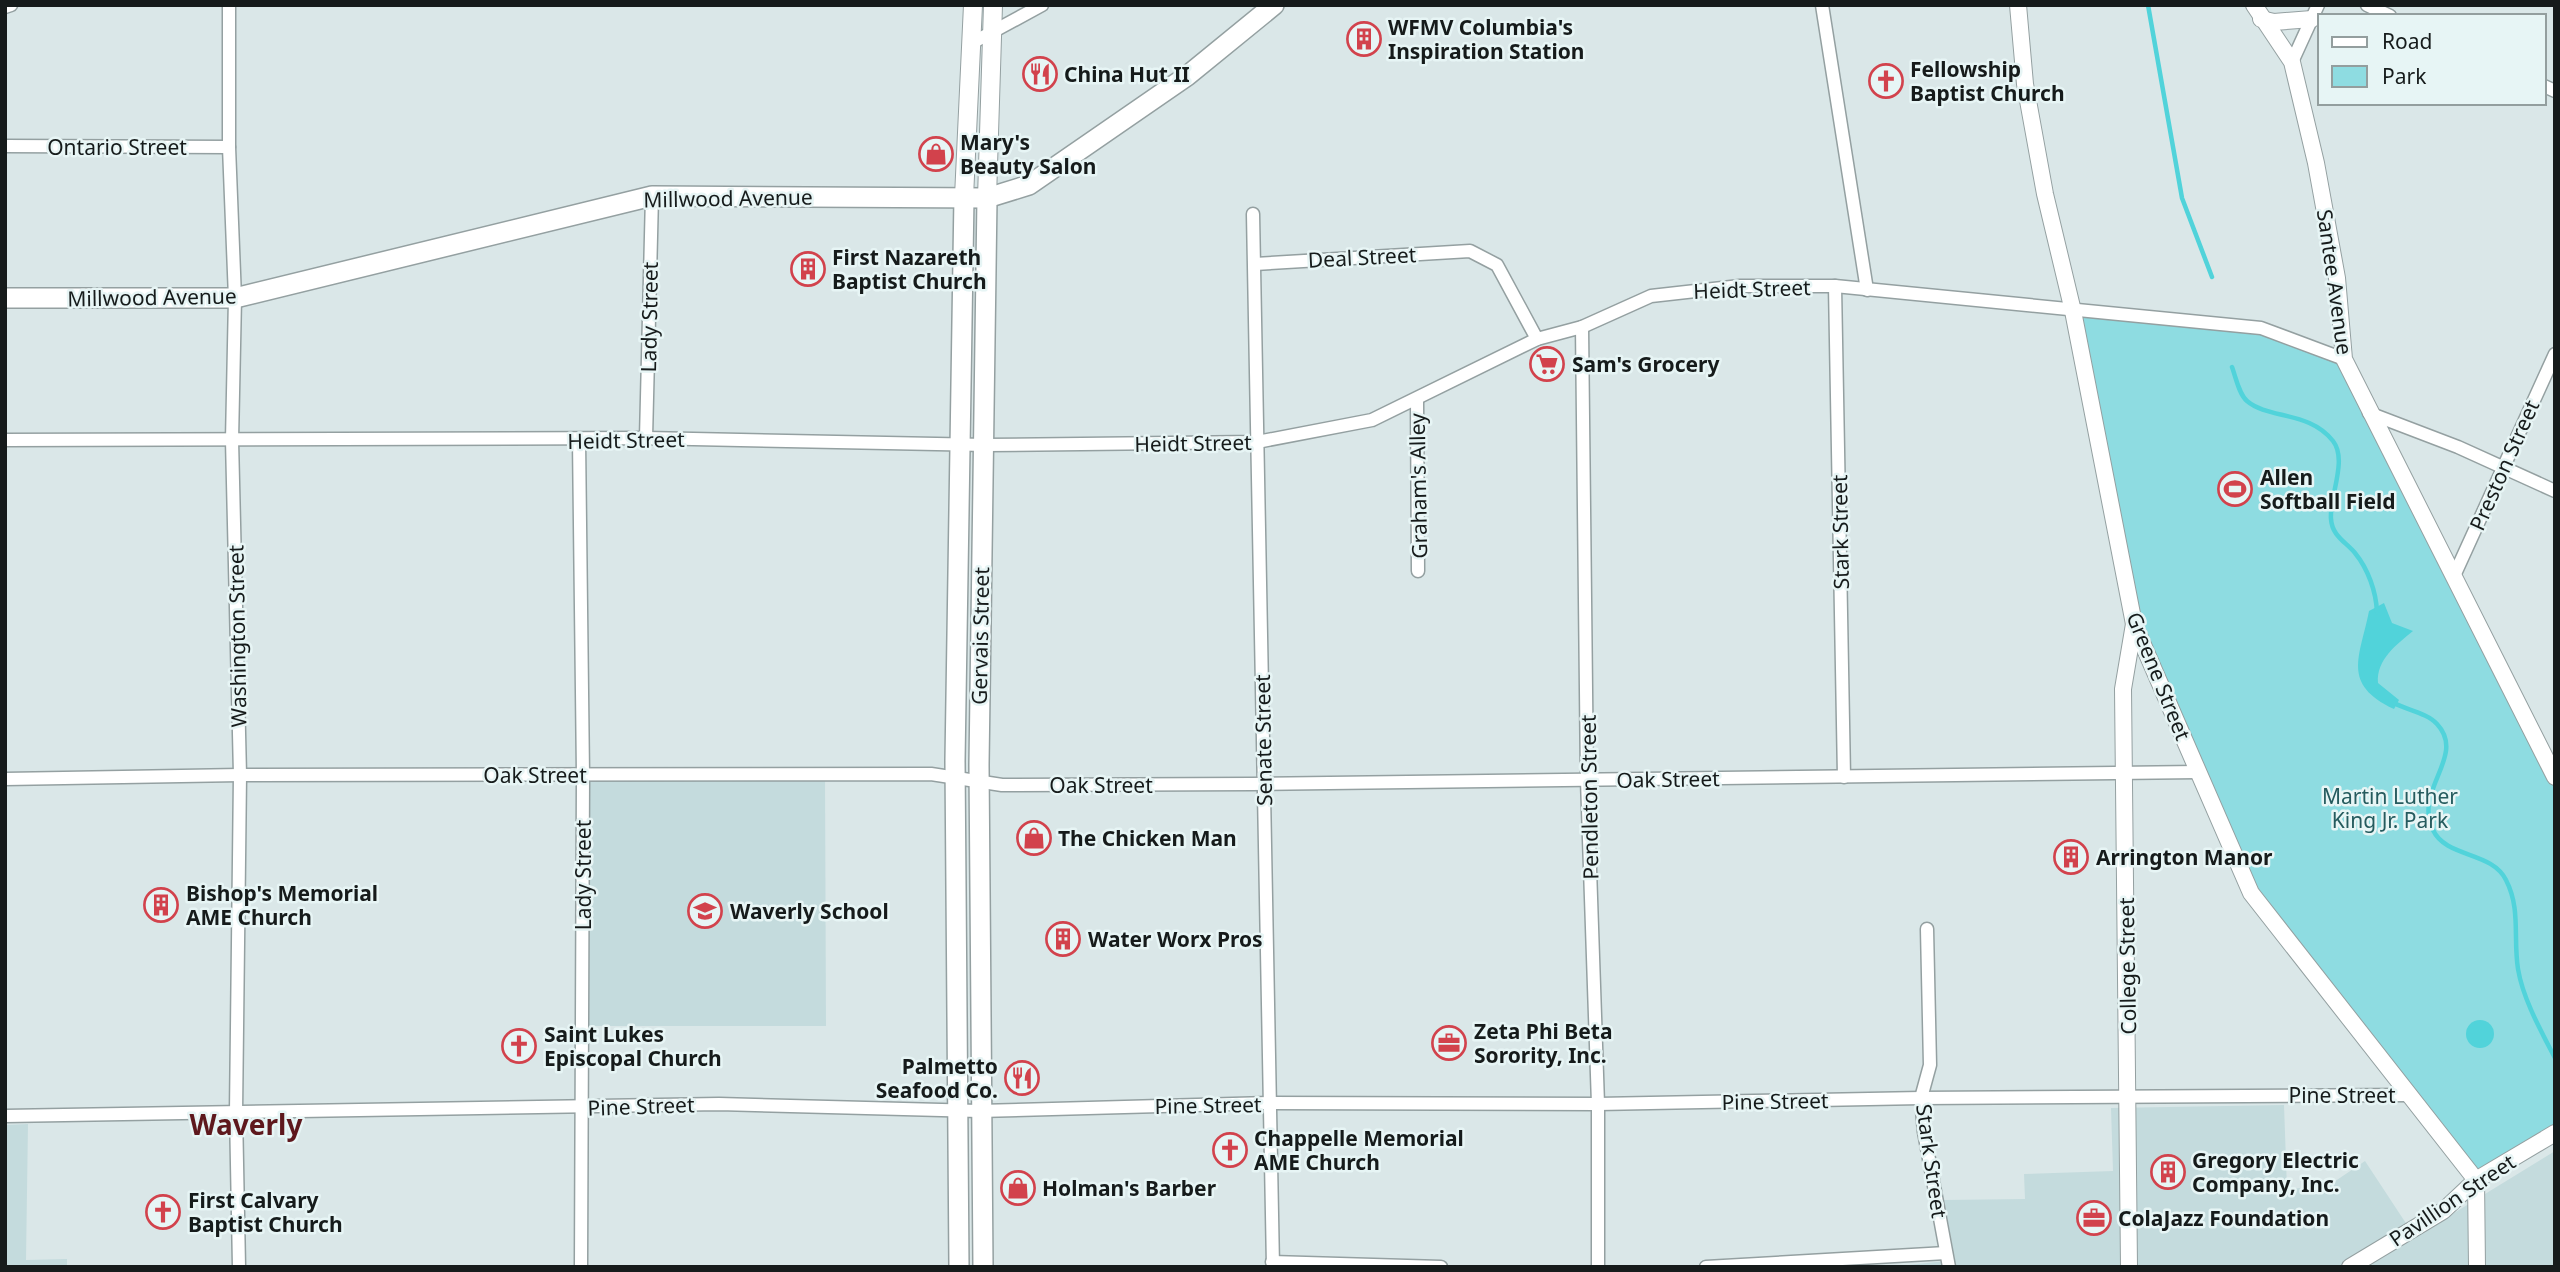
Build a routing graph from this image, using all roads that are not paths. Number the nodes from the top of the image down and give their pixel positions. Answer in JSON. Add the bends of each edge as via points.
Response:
{"nodes":[{"id":1,"x":11,"y":5,"type":"edge"},
{"id":2,"x":229,"y":5,"type":"edge"},
{"id":3,"x":973,"y":5,"type":"edge"},
{"id":4,"x":993,"y":5,"type":"edge"},
{"id":5,"x":1042,"y":5,"type":"edge"},
{"id":6,"x":1275,"y":5,"type":"edge"},
{"id":7,"x":1822,"y":5,"type":"edge"},
{"id":8,"x":2018,"y":5,"type":"edge"},
{"id":9,"x":2367,"y":5,"type":"edge"},
{"id":10,"x":5,"y":7,"type":"edge"},
{"id":11,"x":2257,"y":12,"type":"edge"},
{"id":12,"x":2315,"y":12,"type":"edge"},
{"id":13,"x":2386,"y":14,"type":"edge"},
{"id":14,"x":992,"y":32,"type":"junction"},
{"id":15,"x":972,"y":43,"type":"junction"},
{"id":16,"x":2292,"y":62,"type":"junction"},
{"id":17,"x":5,"y":146,"type":"edge"},
{"id":18,"x":229,"y":147,"type":"junction"},
{"id":19,"x":652,"y":196,"type":"junction"},
{"id":20,"x":964,"y":197,"type":"junction"},
{"id":21,"x":987,"y":198,"type":"junction"},
{"id":22,"x":1253,"y":214,"type":"dead end"},
{"id":23,"x":1255,"y":264,"type":"junction"},
{"id":24,"x":1835,"y":286,"type":"junction"},
{"id":25,"x":1867,"y":290,"type":"junction"},
{"id":26,"x":5,"y":298,"type":"edge"},
{"id":27,"x":235,"y":298,"type":"junction"},
{"id":28,"x":2073,"y":311,"type":"junction"},
{"id":29,"x":1582,"y":327,"type":"junction"},
{"id":30,"x":1537,"y":339,"type":"junction"},
{"id":31,"x":2555,"y":354,"type":"edge"},
{"id":32,"x":2344,"y":359,"type":"junction"},
{"id":33,"x":1417,"y":400,"type":"junction"},
{"id":34,"x":2369,"y":413,"type":"junction"},
{"id":35,"x":646,"y":438,"type":"junction"},
{"id":36,"x":5,"y":440,"type":"edge"},
{"id":37,"x":232,"y":440,"type":"junction"},
{"id":38,"x":579,"y":440,"type":"junction"},
{"id":39,"x":1257,"y":442,"type":"junction"},
{"id":40,"x":959,"y":443,"type":"junction"},
{"id":41,"x":986,"y":445,"type":"junction"},
{"id":42,"x":2503,"y":467,"type":"junction"},
{"id":43,"x":2555,"y":491,"type":"edge"},
{"id":44,"x":1419,"y":571,"type":"dead end"},
{"id":45,"x":2454,"y":576,"type":"junction"},
{"id":46,"x":2134,"y":624,"type":"junction"},
{"id":47,"x":2198,"y":772,"type":"junction"},
{"id":48,"x":2125,"y":773,"type":"junction"},
{"id":49,"x":240,"y":775,"type":"junction"},
{"id":50,"x":583,"y":776,"type":"junction"},
{"id":51,"x":1844,"y":777,"type":"junction"},
{"id":52,"x":2555,"y":777,"type":"edge"},
{"id":53,"x":5,"y":779,"type":"edge"},
{"id":54,"x":955,"y":779,"type":"junction"},
{"id":55,"x":1587,"y":780,"type":"junction"},
{"id":56,"x":980,"y":783,"type":"junction"},
{"id":57,"x":1264,"y":785,"type":"junction"},
{"id":58,"x":1927,"y":929,"type":"dead end"},
{"id":59,"x":2411,"y":1095,"type":"junction"},
{"id":60,"x":2128,"y":1096,"type":"junction"},
{"id":61,"x":1921,"y":1098,"type":"junction"},
{"id":62,"x":1269,"y":1103,"type":"junction"},
{"id":63,"x":1598,"y":1104,"type":"junction"},
{"id":64,"x":584,"y":1108,"type":"junction"},
{"id":65,"x":957,"y":1110,"type":"junction"},
{"id":66,"x":979,"y":1111,"type":"junction"},
{"id":67,"x":236,"y":1112,"type":"junction"},
{"id":68,"x":5,"y":1116,"type":"edge"},
{"id":69,"x":2555,"y":1133,"type":"edge"},
{"id":70,"x":2476,"y":1180,"type":"junction"},
{"id":71,"x":1947,"y":1260,"type":"edge"},
{"id":72,"x":1273,"y":1265,"type":"edge"},
{"id":73,"x":239,"y":1267,"type":"edge"},
{"id":74,"x":581,"y":1267,"type":"edge"},
{"id":75,"x":959,"y":1267,"type":"edge"},
{"id":76,"x":983,"y":1267,"type":"edge"},
{"id":77,"x":1441,"y":1267,"type":"edge"},
{"id":78,"x":1598,"y":1267,"type":"edge"},
{"id":79,"x":1706,"y":1267,"type":"edge"},
{"id":80,"x":2129,"y":1267,"type":"edge"},
{"id":81,"x":2350,"y":1267,"type":"edge"},
{"id":82,"x":2477,"y":1267,"type":"edge"}],
"edges":[{"from":1,"to":10,"type":"street"},
{"from":2,"to":18,"type":"street","name":"Washington Street"},
{"from":3,"to":15,"type":"main road","name":"Gervais Street"},
{"from":4,"to":14,"type":"main road","name":"Gervais Street"},
{"from":5,"to":14,"type":"street"},
{"from":6,"to":21,"type":"main road","name":"Millwood Avenue","via":[[1187,76],[1029,186]]},
{"from":7,"to":25,"type":"street"},
{"from":8,"to":28,"type":"street","name":"Greene Street","via":[[2025,85]]},
{"from":9,"to":13,"type":"street"},
{"from":11,"to":12,"type":"street","via":[[2274,22]]},
{"from":11,"to":16,"type":"street","name":"Santee Avenue"},
{"from":12,"to":16,"type":"street"},
{"from":14,"to":15,"type":"street"},
{"from":14,"to":21,"type":"main road","name":"Gervais Street"},
{"from":15,"to":20,"type":"main road","name":"Gervais Street"},
{"from":16,"to":32,"type":"street","name":"Santee Avenue","via":[[2337,278]]},
{"from":17,"to":18,"type":"street","name":"Ontario Street"},
{"from":18,"to":27,"type":"street","name":"Washington Street"},
{"from":19,"to":20,"type":"main road","name":"Millwood Avenue"},
{"from":19,"to":27,"type":"main road","name":"Millwood Avenue"},
{"from":19,"to":35,"type":"street","name":"Lady Street"},
{"from":20,"to":21,"type":"main road","name":"Millwood Avenue"},
{"from":20,"to":40,"type":"main road","name":"Gervais Street"},
{"from":21,"to":41,"type":"main road","name":"Gervais Street"},
{"from":22,"to":23,"type":"street","name":"Senate Street"},
{"from":23,"to":30,"type":"street","name":"Deal Street","via":[[1470,251],[1497,265]]},
{"from":23,"to":39,"type":"street","name":"Senate Street"},
{"from":24,"to":25,"type":"street","name":"Heidt Street"},
{"from":24,"to":29,"type":"street","name":"Heidt Street","via":[[1740,286],[1651,296]]},
{"from":24,"to":51,"type":"street","name":"Stark Street"},
{"from":25,"to":28,"type":"street","name":"Heidt Street"},
{"from":26,"to":27,"type":"main road","name":"Millwood Avenue"},
{"from":27,"to":37,"type":"street","name":"Washington Street"},
{"from":28,"to":32,"type":"street","name":"Heidt Street","via":[[2261,328]]},
{"from":28,"to":46,"type":"street","name":"Greene Street"},
{"from":29,"to":30,"type":"street","name":"Heidt Street"},
{"from":29,"to":55,"type":"street","name":"Pendleton Street"},
{"from":30,"to":33,"type":"street","name":"Heidt Street"},
{"from":31,"to":42,"type":"street","name":"Preston Street"},
{"from":32,"to":34,"type":"street","name":"Santee Avenue"},
{"from":33,"to":39,"type":"street","name":"Heidt Street","via":[[1372,420]]},
{"from":33,"to":44,"type":"street","name":"Graham's Alley"},
{"from":34,"to":42,"type":"street"},
{"from":34,"to":45,"type":"street","name":"Santee Avenue"},
{"from":35,"to":38,"type":"street","name":"Heidt Street"},
{"from":35,"to":40,"type":"street","name":"Heidt Street"},
{"from":36,"to":37,"type":"street","name":"Heidt Street"},
{"from":37,"to":38,"type":"street","name":"Heidt Street"},
{"from":37,"to":49,"type":"street","name":"Washington Street"},
{"from":38,"to":50,"type":"street","name":"Lady Street"},
{"from":39,"to":41,"type":"street","name":"Heidt Street"},
{"from":39,"to":57,"type":"street","name":"Senate Street"},
{"from":40,"to":41,"type":"street","name":"Heidt Street"},
{"from":40,"to":54,"type":"main road","name":"Gervais Street"},
{"from":41,"to":56,"type":"main road","name":"Gervais Street","via":[[982,465]]},
{"from":42,"to":43,"type":"street"},
{"from":42,"to":45,"type":"street","name":"Preston Street"},
{"from":45,"to":52,"type":"street","name":"Santee Avenue"},
{"from":46,"to":47,"type":"street","name":"Greene Street"},
{"from":46,"to":48,"type":"street","name":"College Street","via":[[2123,689]]},
{"from":47,"to":48,"type":"street","name":"Oak Street"},
{"from":47,"to":59,"type":"street","name":"Greene Street","via":[[2251,893]]},
{"from":48,"to":51,"type":"street","name":"Oak Street"},
{"from":48,"to":60,"type":"street","name":"College Street"},
{"from":49,"to":50,"type":"street","name":"Oak Street"},
{"from":49,"to":53,"type":"street","name":"Oak Street"},
{"from":49,"to":67,"type":"street","name":"Washington Street"},
{"from":50,"to":54,"type":"street","name":"Oak Street","via":[[931,774]]},
{"from":50,"to":64,"type":"street","name":"Lady Street"},
{"from":51,"to":55,"type":"street","name":"Oak Street"},
{"from":54,"to":56,"type":"street","name":"Oak Street"},
{"from":54,"to":65,"type":"main road","name":"Gervais Street"},
{"from":55,"to":57,"type":"street","name":"Oak Street"},
{"from":55,"to":63,"type":"street","name":"Pendleton Street"},
{"from":56,"to":57,"type":"street","name":"Oak Street"},
{"from":56,"to":66,"type":"main road","name":"Gervais Street"},
{"from":57,"to":62,"type":"street","name":"Senate Street"},
{"from":58,"to":61,"type":"street","name":"Stark Street","via":[[1930,1065]]},
{"from":59,"to":60,"type":"street","name":"Pine Street"},
{"from":59,"to":70,"type":"street","name":"Greene Street"},
{"from":60,"to":61,"type":"street","name":"Pine Street"},
{"from":60,"to":80,"type":"street","name":"College Street"},
{"from":61,"to":63,"type":"street","name":"Pine Street"},
{"from":61,"to":71,"type":"street","name":"Stark Street"},
{"from":62,"to":63,"type":"street","name":"Pine Street"},
{"from":62,"to":66,"type":"street","name":"Pine Street"},
{"from":62,"to":72,"type":"street","name":"Senate Street"},
{"from":63,"to":78,"type":"street","name":"Pendleton Street"},
{"from":64,"to":65,"type":"street","name":"Pine Street","via":[[719,1104]]},
{"from":64,"to":67,"type":"street","name":"Pine Street"},
{"from":64,"to":74,"type":"street","name":"Lady Street"},
{"from":65,"to":66,"type":"street","name":"Pine Street"},
{"from":65,"to":75,"type":"main road","name":"Gervais Street"},
{"from":66,"to":76,"type":"main road","name":"Gervais Street"},
{"from":67,"to":68,"type":"street","name":"Pine Street"},
{"from":67,"to":73,"type":"street","name":"Washington Street"},
{"from":69,"to":70,"type":"street","name":"Pavillion Street"},
{"from":70,"to":81,"type":"street","name":"Pavillion Street","via":[[2443,1211]]},
{"from":70,"to":82,"type":"street"},
{"from":71,"to":79,"type":"street"},
{"from":72,"to":77,"type":"street"}]}
